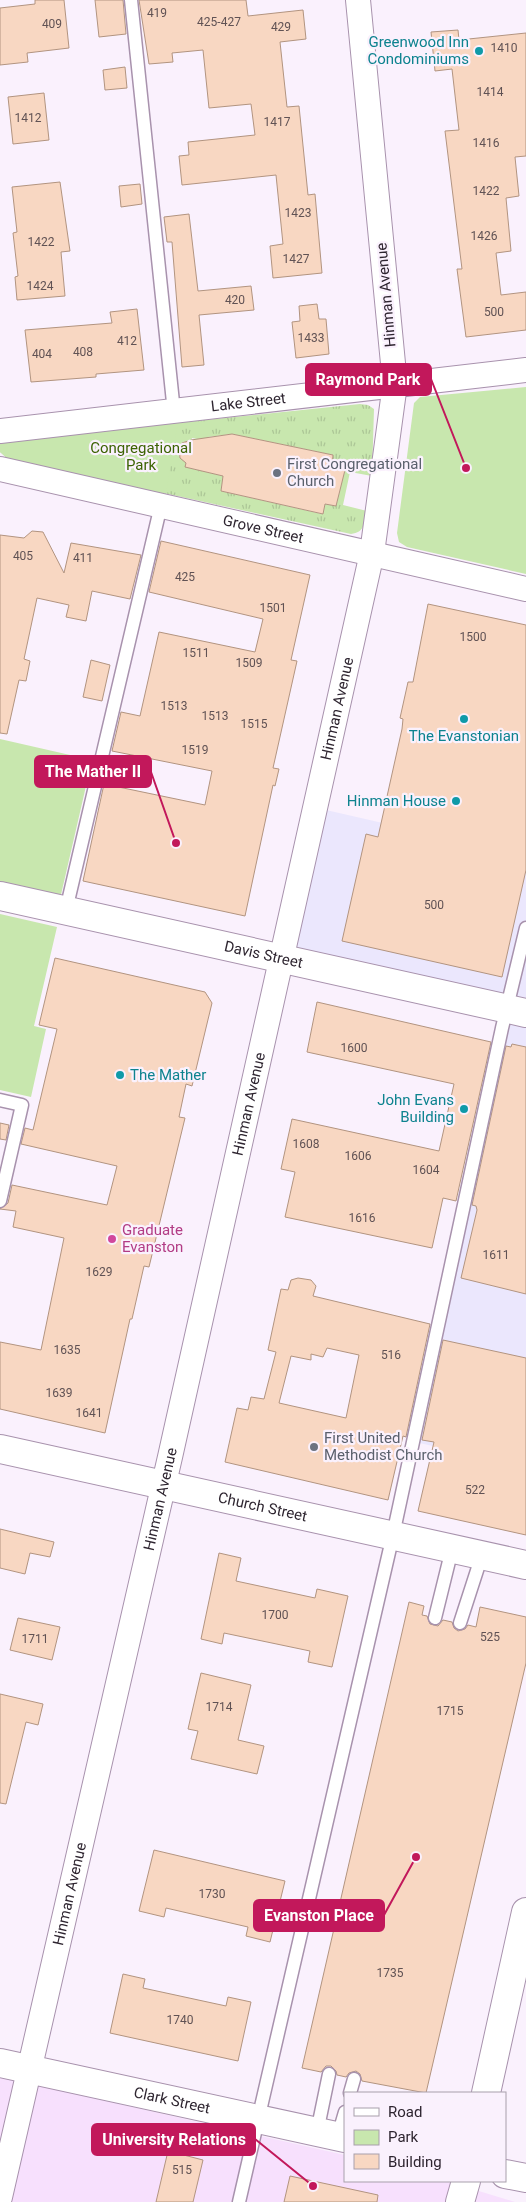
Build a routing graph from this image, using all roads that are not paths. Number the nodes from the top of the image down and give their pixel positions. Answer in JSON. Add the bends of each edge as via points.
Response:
{"nodes":[{"id":1,"x":131,"y":0,"type":"edge"},
{"id":2,"x":358,"y":0,"type":"edge"},
{"id":3,"x":526,"y":370,"type":"edge"},
{"id":4,"x":395,"y":384,"type":"junction"},
{"id":5,"x":174,"y":412,"type":"junction"},
{"id":6,"x":0,"y":431,"type":"edge"},
{"id":7,"x":0,"y":469,"type":"edge"},
{"id":8,"x":160,"y":505,"type":"junction"},
{"id":9,"x":372,"y":553,"type":"junction"},
{"id":10,"x":526,"y":589,"type":"edge"},
{"id":11,"x":0,"y":896,"type":"edge"},
{"id":12,"x":66,"y":910,"type":"junction"},
{"id":13,"x":526,"y":928,"type":"edge"},
{"id":14,"x":282,"y":959,"type":"junction"},
{"id":15,"x":516,"y":1011,"type":"edge"},
{"id":16,"x":0,"y":1100,"type":"edge"},
{"id":17,"x":0,"y":1202,"type":"edge"},
{"id":18,"x":0,"y":1449,"type":"edge"},
{"id":19,"x":162,"y":1485,"type":"junction"},
{"id":20,"x":393,"y":1535,"type":"junction"},
{"id":21,"x":452,"y":1549,"type":"junction"},
{"id":22,"x":482,"y":1555,"type":"junction"},
{"id":23,"x":526,"y":1565,"type":"edge"},
{"id":24,"x":435,"y":1618,"type":"dead end"},
{"id":25,"x":460,"y":1623,"type":"dead end"},
{"id":26,"x":526,"y":1912,"type":"edge"},
{"id":27,"x":0,"y":2063,"type":"edge"},
{"id":28,"x":29,"y":2070,"type":"junction"},
{"id":29,"x":329,"y":2074,"type":"dead end"},
{"id":30,"x":354,"y":2079,"type":"dead end"},
{"id":31,"x":350,"y":2092,"type":"edge"},
{"id":32,"x":486,"y":2092,"type":"edge"},
{"id":33,"x":258,"y":2118,"type":"junction"},
{"id":34,"x":336,"y":2129,"type":"edge"},
{"id":35,"x":506,"y":2174,"type":"edge"},
{"id":36,"x":526,"y":2178,"type":"edge"},
{"id":37,"x":466,"y":2182,"type":"edge"},
{"id":38,"x":0,"y":2197,"type":"edge"},
{"id":39,"x":240,"y":2202,"type":"edge"},
{"id":40,"x":460,"y":2202,"type":"edge"}],
"edges":[{"from":1,"to":5,"type":"lane"},
{"from":2,"to":4,"type":"street","name":"Hinman Avenue"},
{"from":3,"to":4,"type":"street","name":"Lake Street"},
{"from":4,"to":5,"type":"street","name":"Lake Street"},
{"from":4,"to":9,"type":"street","name":"Hinman Avenue"},
{"from":5,"to":6,"type":"street","name":"Lake Street"},
{"from":7,"to":8,"type":"street","name":"Grove Street"},
{"from":8,"to":9,"type":"street","name":"Grove Street"},
{"from":8,"to":12,"type":"lane"},
{"from":9,"to":10,"type":"street","name":"Grove Street"},
{"from":9,"to":14,"type":"street","name":"Hinman Avenue"},
{"from":11,"to":12,"type":"street","name":"Davis Street"},
{"from":12,"to":14,"type":"street","name":"Davis Street"},
{"from":13,"to":15,"type":"lane"},
{"from":14,"to":15,"type":"street","name":"Davis Street"},
{"from":14,"to":19,"type":"street","name":"Hinman Avenue"},
{"from":15,"to":20,"type":"lane"},
{"from":16,"to":17,"type":"lane","via":[[22,1105]]},
{"from":18,"to":19,"type":"street","name":"Church Street"},
{"from":19,"to":20,"type":"street","name":"Church Street"},
{"from":19,"to":28,"type":"street","name":"Hinman Avenue"},
{"from":20,"to":21,"type":"street","name":"Church Street"},
{"from":20,"to":33,"type":"lane"},
{"from":21,"to":22,"type":"street","name":"Church Street"},
{"from":21,"to":24,"type":"lane"},
{"from":22,"to":23,"type":"street","name":"Church Street"},
{"from":22,"to":25,"type":"lane"},
{"from":26,"to":32,"type":"street"},
{"from":27,"to":28,"type":"street","name":"Clark Street"},
{"from":28,"to":33,"type":"street","name":"Clark Street"},
{"from":28,"to":38,"type":"street","name":"Hinman Avenue"},
{"from":29,"to":34,"type":"lane"},
{"from":30,"to":31,"type":"lane"},
{"from":33,"to":34,"type":"street","name":"Clark Street"},
{"from":33,"to":39,"type":"lane"},
{"from":35,"to":36,"type":"street"},
{"from":37,"to":40,"type":"street"}]}
